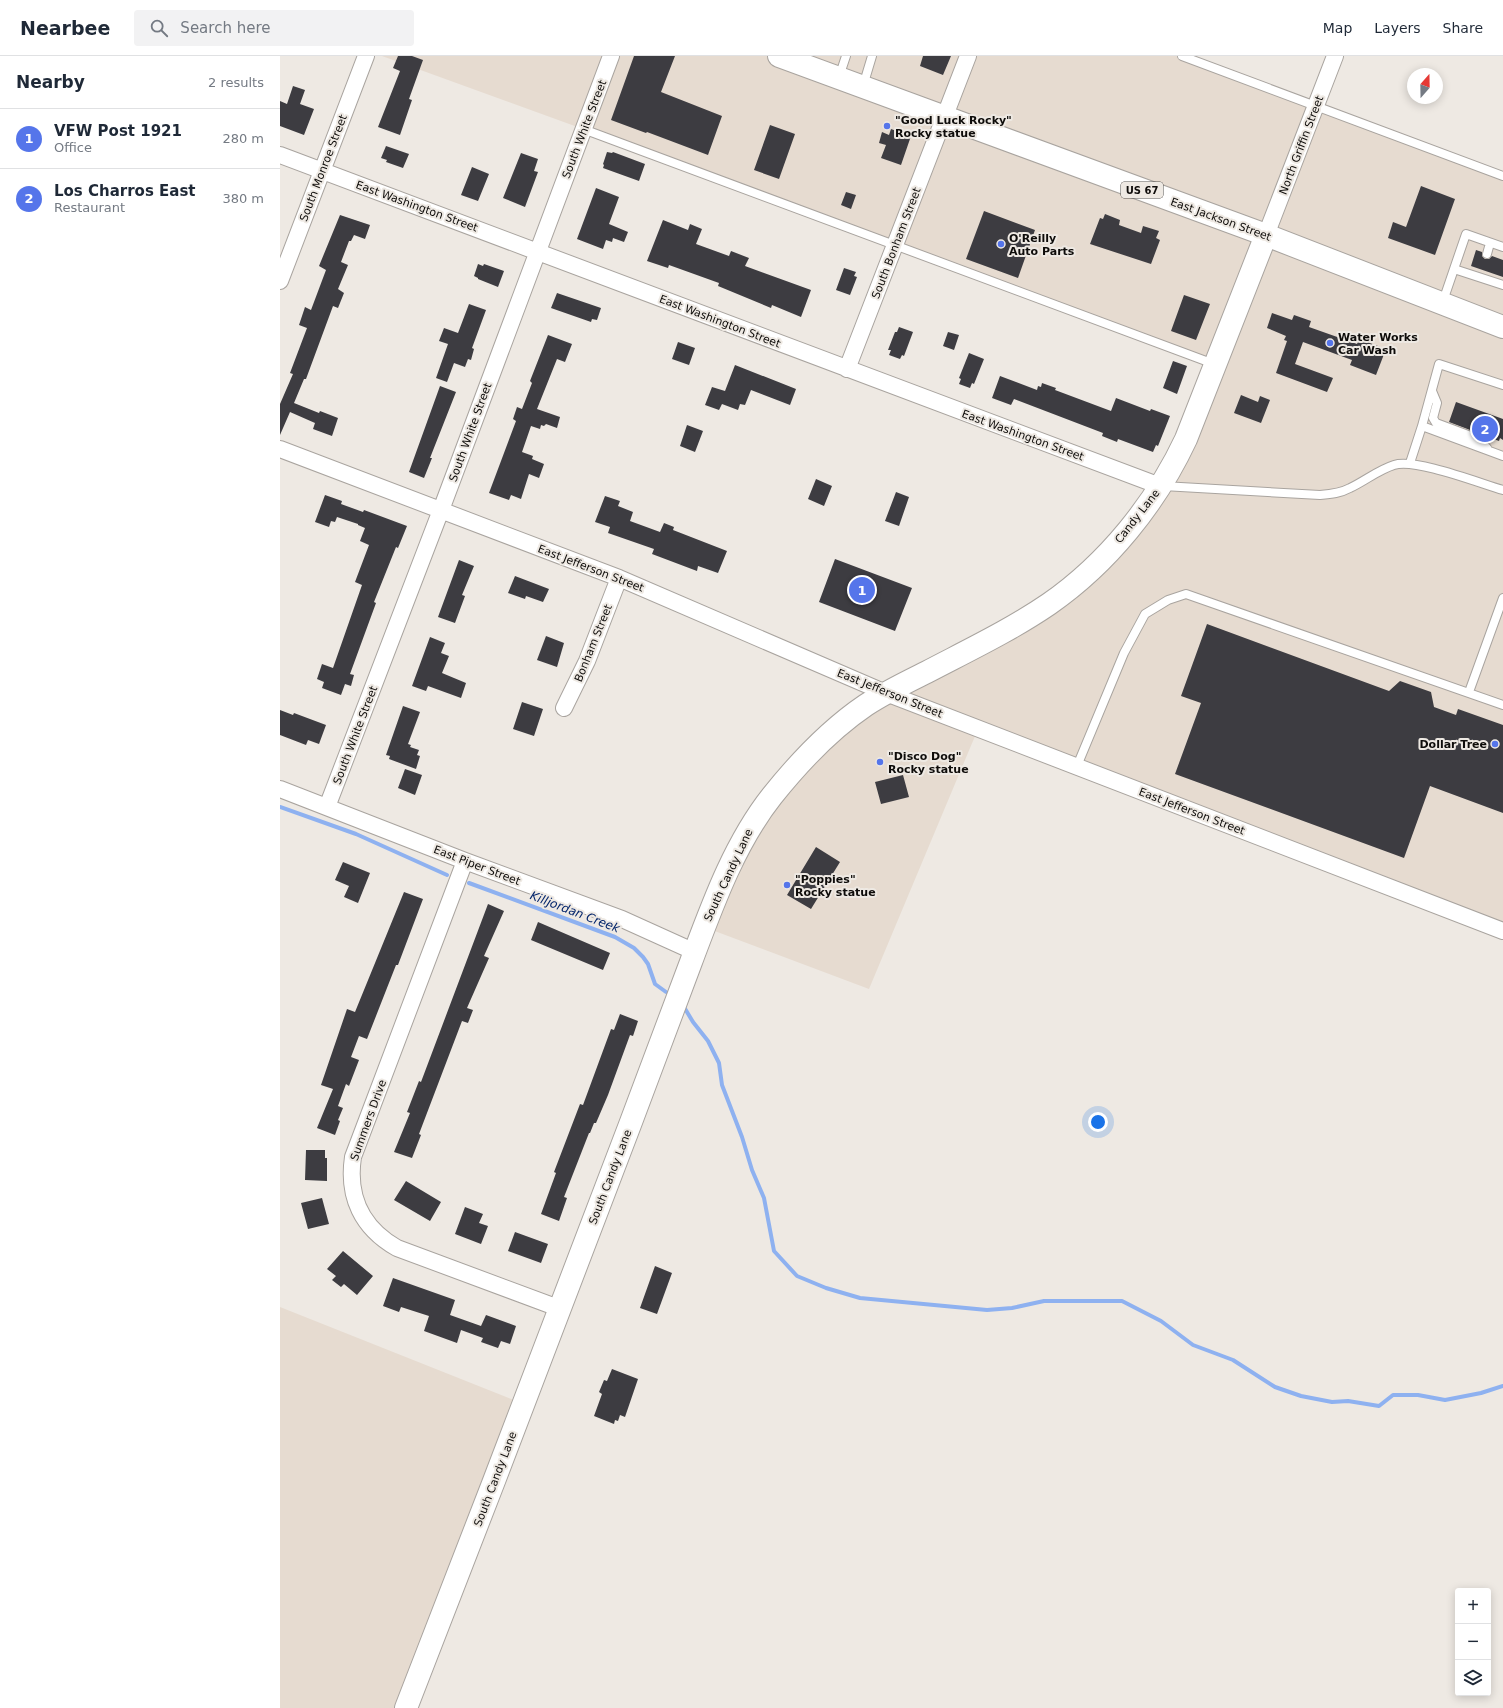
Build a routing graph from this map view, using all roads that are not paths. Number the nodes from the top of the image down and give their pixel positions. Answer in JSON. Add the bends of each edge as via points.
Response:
{"nodes":[{"id":1,"x":366,"y":56,"type":"edge"},
{"id":2,"x":611,"y":56,"type":"edge"},
{"id":3,"x":779,"y":56,"type":"edge"},
{"id":4,"x":846,"y":56,"type":"edge"},
{"id":5,"x":968,"y":56,"type":"edge"},
{"id":6,"x":1182,"y":56,"type":"edge"},
{"id":7,"x":1336,"y":56,"type":"edge"},
{"id":8,"x":869,"y":57,"type":"edge"},
{"id":9,"x":838,"y":78,"type":"junction"},
{"id":10,"x":862,"y":87,"type":"junction"},
{"id":11,"x":1316,"y":106,"type":"junction"},
{"id":12,"x":944,"y":118,"type":"junction"},
{"id":13,"x":584,"y":129,"type":"junction"},
{"id":14,"x":280,"y":155,"type":"edge"},
{"id":15,"x":322,"y":171,"type":"junction"},
{"id":16,"x":1503,"y":176,"type":"edge"},
{"id":17,"x":1266,"y":235,"type":"junction"},
{"id":18,"x":1490,"y":243,"type":"junction"},
{"id":19,"x":895,"y":245,"type":"junction"},
{"id":20,"x":1503,"y":247,"type":"edge"},
{"id":21,"x":538,"y":251,"type":"junction"},
{"id":22,"x":1487,"y":254,"type":"dead end"},
{"id":23,"x":1454,"y":269,"type":"junction"},
{"id":24,"x":280,"y":281,"type":"edge"},
{"id":25,"x":1502,"y":282,"type":"edge"},
{"id":26,"x":1442,"y":304,"type":"junction"},
{"id":27,"x":1503,"y":327,"type":"edge"},
{"id":28,"x":1215,"y":364,"type":"junction"},
{"id":29,"x":847,"y":369,"type":"junction"},
{"id":30,"x":1503,"y":385,"type":"edge"},
{"id":31,"x":1432,"y":391,"type":"junction"},
{"id":32,"x":1422,"y":426,"type":"junction"},
{"id":33,"x":280,"y":449,"type":"edge"},
{"id":34,"x":1490,"y":451,"type":"junction"},
{"id":35,"x":1503,"y":456,"type":"edge"},
{"id":36,"x":1410,"y":463,"type":"junction"},
{"id":37,"x":1160,"y":486,"type":"junction"},
{"id":38,"x":1503,"y":490,"type":"edge"},
{"id":39,"x":441,"y":510,"type":"junction"},
{"id":40,"x":619,"y":578,"type":"junction"},
{"id":41,"x":1503,"y":598,"type":"edge"},
{"id":42,"x":1469,"y":692,"type":"junction"},
{"id":43,"x":886,"y":693,"type":"junction"},
{"id":44,"x":1503,"y":704,"type":"edge"},
{"id":45,"x":564,"y":708,"type":"dead end"},
{"id":46,"x":1076,"y":766,"type":"junction"},
{"id":47,"x":280,"y":790,"type":"edge"},
{"id":48,"x":327,"y":807,"type":"junction"},
{"id":49,"x":465,"y":861,"type":"junction"},
{"id":50,"x":1503,"y":931,"type":"edge"},
{"id":51,"x":695,"y":952,"type":"junction"},
{"id":52,"x":561,"y":1310,"type":"junction"},
{"id":53,"x":406,"y":1708,"type":"edge"}],
"edges":[{"from":1,"to":15,"type":"street","name":"South Monroe Street"},
{"from":2,"to":13,"type":"street","name":"South White Street"},
{"from":3,"to":9,"type":"main road","name":"East Jackson Street","number":"US 67"},
{"from":4,"to":9,"type":"lane"},
{"from":5,"to":12,"type":"street","name":"South Bonham Street"},
{"from":6,"to":11,"type":"lane"},
{"from":7,"to":11,"type":"street","name":"North Griffin Street"},
{"from":8,"to":10,"type":"lane"},
{"from":9,"to":10,"type":"main road","name":"East Jackson Street","number":"US 67"},
{"from":10,"to":12,"type":"main road","name":"East Jackson Street","number":"US 67"},
{"from":11,"to":16,"type":"lane"},
{"from":11,"to":17,"type":"street","name":"North Griffin Street"},
{"from":12,"to":17,"type":"main road","name":"East Jackson Street","number":"US 67"},
{"from":12,"to":19,"type":"street","name":"South Bonham Street"},
{"from":13,"to":19,"type":"lane"},
{"from":13,"to":21,"type":"street","name":"South White Street"},
{"from":14,"to":15,"type":"street","name":"East Washington Street"},
{"from":15,"to":21,"type":"street","name":"East Washington Street"},
{"from":15,"to":24,"type":"street","name":"South Monroe Street"},
{"from":17,"to":26,"type":"main road","name":"East Jackson Street","number":"US 67"},
{"from":17,"to":28,"type":"main road","name":"Candy Lane"},
{"from":18,"to":20,"type":"lane"},
{"from":18,"to":22,"type":"lane"},
{"from":18,"to":23,"type":"lane","via":[[1466,234]]},
{"from":19,"to":28,"type":"lane"},
{"from":19,"to":29,"type":"street","name":"South Bonham Street"},
{"from":21,"to":29,"type":"street","name":"East Washington Street"},
{"from":21,"to":39,"type":"street","name":"South White Street"},
{"from":23,"to":25,"type":"lane","via":[[1480,273]]},
{"from":23,"to":26,"type":"lane"},
{"from":26,"to":27,"type":"main road","name":"East Jackson Street","number":"US 67"},
{"from":28,"to":37,"type":"main road","name":"Candy Lane","via":[[1186,439]]},
{"from":29,"to":37,"type":"street","name":"East Washington Street"},
{"from":30,"to":31,"type":"lane","via":[[1440,364]]},
{"from":31,"to":32,"type":"lane"},
{"from":31,"to":34,"type":"lane","via":[[1437,403],[1433,418],[1436,423],[1476,438]]},
{"from":32,"to":34,"type":"lane"},
{"from":32,"to":36,"type":"lane"},
{"from":33,"to":39,"type":"street","name":"East Jefferson Street"},
{"from":34,"to":35,"type":"lane"},
{"from":36,"to":37,"type":"lane","via":[[1394,465],[1350,488],[1332,494]]},
{"from":36,"to":38,"type":"lane"},
{"from":37,"to":43,"type":"main road","name":"Candy Lane","via":[[1104,558],[1052,602],[1021,622]]},
{"from":39,"to":40,"type":"street","name":"East Jefferson Street"},
{"from":39,"to":48,"type":"street","name":"South White Street"},
{"from":40,"to":43,"type":"street","name":"East Jefferson Street"},
{"from":40,"to":45,"type":"street","name":"Bonham Street","via":[[587,661]]},
{"from":41,"to":42,"type":"lane"},
{"from":42,"to":44,"type":"lane"},
{"from":42,"to":46,"type":"lane","via":[[1186,594],[1168,600],[1145,614],[1124,653]]},
{"from":43,"to":46,"type":"street","name":"East Jefferson Street"},
{"from":43,"to":51,"type":"main road","name":"South Candy Lane","via":[[825,737],[754,820],[710,912]]},
{"from":46,"to":50,"type":"street","name":"East Jefferson Street"},
{"from":47,"to":48,"type":"street","name":"East Piper Street"},
{"from":48,"to":49,"type":"street","name":"East Piper Street"},
{"from":49,"to":51,"type":"street","name":"East Piper Street","via":[[622,919]]},
{"from":49,"to":52,"type":"street","name":"Summers Drive","via":[[353,1157],[352,1189],[359,1210],[368,1224],[379,1236],[397,1248]]},
{"from":51,"to":52,"type":"main road","name":"South Candy Lane"},
{"from":52,"to":53,"type":"main road","name":"South Candy Lane"}]}
